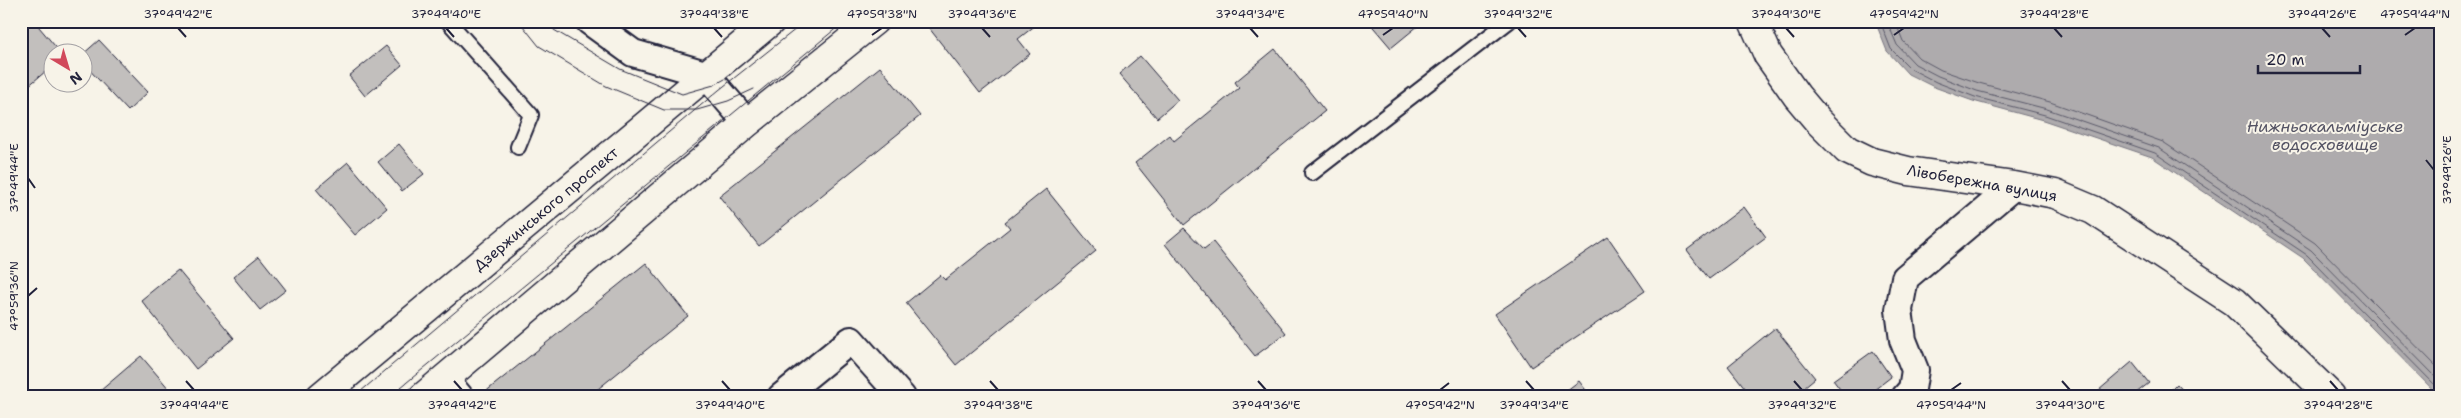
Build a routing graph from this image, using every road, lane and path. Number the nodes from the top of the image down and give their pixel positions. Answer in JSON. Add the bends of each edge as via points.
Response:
{"nodes":[{"id":1,"x":448,"y":21,"type":"edge"},
{"id":2,"x":589,"y":21,"type":"edge"},
{"id":3,"x":771,"y":21,"type":"edge"},
{"id":4,"x":874,"y":21,"type":"edge"},
{"id":5,"x":1509,"y":21,"type":"edge"},
{"id":6,"x":1753,"y":21,"type":"edge"},
{"id":7,"x":705,"y":74,"type":"junction"},
{"id":8,"x":747,"y":123,"type":"junction"},
{"id":9,"x":518,"y":147,"type":"dead end"},
{"id":10,"x":1312,"y":173,"type":"dead end"},
{"id":11,"x":2014,"y":186,"type":"junction"},
{"id":12,"x":453,"y":388,"type":"edge"},
{"id":13,"x":320,"y":397,"type":"edge"},
{"id":14,"x":423,"y":397,"type":"edge"},
{"id":15,"x":781,"y":397,"type":"edge"},
{"id":16,"x":902,"y":397,"type":"edge"},
{"id":17,"x":1905,"y":397,"type":"edge"},
{"id":18,"x":2332,"y":397,"type":"edge"}],
"edges":[{"from":1,"to":9,"type":"lane","via":[[531,115]]},
{"from":2,"to":7,"type":"street","via":[[633,53]]},
{"from":3,"to":7,"type":"street","name":"Дзержинського проспект"},
{"from":4,"to":8,"type":"street"},
{"from":5,"to":10,"type":"lane"},
{"from":6,"to":11,"type":"street","name":"Лівобережна вулиця","via":[[1768,55],[1797,96],[1847,150],[1872,162],[1908,171]]},
{"from":7,"to":8,"type":"street"},
{"from":7,"to":13,"type":"street","name":"Дзержинського проспект"},
{"from":8,"to":12,"type":"street"},
{"from":11,"to":17,"type":"street","via":[[1906,278],[1899,310],[1903,340],[1915,370],[1912,390]]},
{"from":11,"to":18,"type":"street","name":"Лівобережна вулиця","via":[[2055,194],[2093,210],[2162,253],[2234,302]]},
{"from":12,"to":14,"type":"street"},
{"from":15,"to":16,"type":"street","via":[[851,340]]}]}
